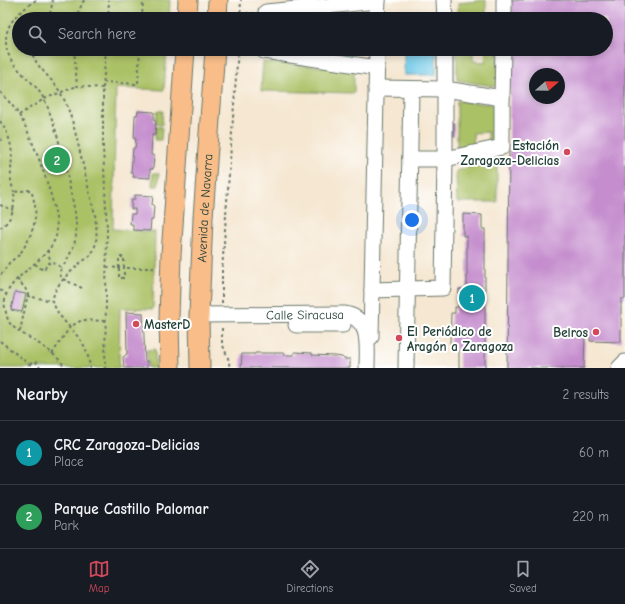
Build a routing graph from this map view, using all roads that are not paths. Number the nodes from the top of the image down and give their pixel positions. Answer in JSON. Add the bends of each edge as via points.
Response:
{"nodes":[{"id":1,"x":188,"y":0,"type":"edge"},
{"id":2,"x":218,"y":0,"type":"edge"},
{"id":3,"x":444,"y":0,"type":"edge"},
{"id":4,"x":504,"y":0,"type":"edge"},
{"id":5,"x":378,"y":1,"type":"edge"},
{"id":6,"x":187,"y":12,"type":"edge"},
{"id":7,"x":217,"y":12,"type":"edge"},
{"id":8,"x":266,"y":12,"type":"dead end"},
{"id":9,"x":377,"y":12,"type":"edge"},
{"id":10,"x":444,"y":12,"type":"edge"},
{"id":11,"x":504,"y":12,"type":"edge"},
{"id":12,"x":185,"y":56,"type":"edge"},
{"id":13,"x":215,"y":56,"type":"edge"},
{"id":14,"x":297,"y":56,"type":"edge"},
{"id":15,"x":377,"y":56,"type":"edge"},
{"id":16,"x":445,"y":56,"type":"edge"},
{"id":17,"x":503,"y":56,"type":"edge"},
{"id":18,"x":377,"y":68,"type":"junction"},
{"id":19,"x":376,"y":88,"type":"junction"},
{"id":20,"x":411,"y":89,"type":"junction"},
{"id":21,"x":445,"y":89,"type":"junction"},
{"id":22,"x":502,"y":98,"type":"junction"},
{"id":23,"x":410,"y":159,"type":"junction"},
{"id":24,"x":445,"y":159,"type":"junction"},
{"id":25,"x":408,"y":289,"type":"junction"},
{"id":26,"x":372,"y":290,"type":"junction"},
{"id":27,"x":199,"y":320,"type":"junction"},
{"id":28,"x":343,"y":325,"type":"dead end"},
{"id":29,"x":371,"y":337,"type":"dead end"},
{"id":30,"x":625,"y":362,"type":"edge"},
{"id":31,"x":170,"y":368,"type":"edge"},
{"id":32,"x":200,"y":368,"type":"edge"},
{"id":33,"x":366,"y":368,"type":"edge"},
{"id":34,"x":406,"y":368,"type":"edge"},
{"id":35,"x":619,"y":368,"type":"edge"}],
"edges":[{"from":1,"to":6,"type":"main road"},
{"from":2,"to":7,"type":"main road"},
{"from":3,"to":10,"type":"street"},
{"from":4,"to":11,"type":"street"},
{"from":5,"to":8,"type":"street"},
{"from":5,"to":9,"type":"street"},
{"from":12,"to":31,"type":"main road","via":[[171,255]]},
{"from":13,"to":27,"type":"main road","name":"Avenida de Navarra"},
{"from":14,"to":18,"type":"street"},
{"from":15,"to":18,"type":"street"},
{"from":16,"to":21,"type":"street"},
{"from":17,"to":22,"type":"street"},
{"from":18,"to":19,"type":"street"},
{"from":19,"to":20,"type":"street"},
{"from":19,"to":26,"type":"street"},
{"from":20,"to":21,"type":"street"},
{"from":20,"to":23,"type":"street"},
{"from":21,"to":22,"type":"street"},
{"from":21,"to":24,"type":"street"},
{"from":22,"to":24,"type":"street","via":[[502,147]]},
{"from":23,"to":24,"type":"street"},
{"from":23,"to":25,"type":"street"},
{"from":24,"to":25,"type":"street","via":[[443,288]]},
{"from":25,"to":26,"type":"street"},
{"from":25,"to":34,"type":"street"},
{"from":26,"to":29,"type":"street"},
{"from":27,"to":28,"type":"street"},
{"from":27,"to":32,"type":"main road","name":"Avenida de Navarra"},
{"from":27,"to":33,"type":"street","name":"Calle Siracusa","via":[[351,315],[360,322],[366,334]]},
{"from":30,"to":35,"type":"street"}]}
